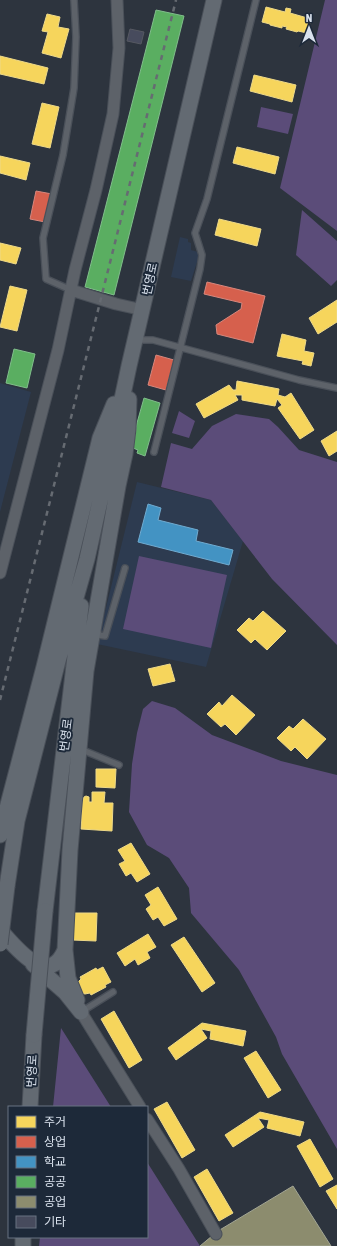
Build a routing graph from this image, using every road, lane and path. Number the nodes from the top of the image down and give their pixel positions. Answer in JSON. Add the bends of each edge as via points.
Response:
{"nodes":[{"id":1,"x":74,"y":0,"type":"edge"},
{"id":2,"x":117,"y":0,"type":"edge"},
{"id":3,"x":214,"y":0,"type":"edge"},
{"id":4,"x":256,"y":0,"type":"edge"},
{"id":5,"x":71,"y":290,"type":"junction"},
{"id":6,"x":143,"y":310,"type":"junction"},
{"id":7,"x":135,"y":340,"type":"junction"},
{"id":8,"x":180,"y":348,"type":"junction"},
{"id":9,"x":129,"y":366,"type":"junction"},
{"id":10,"x":337,"y":388,"type":"edge"},
{"id":11,"x":154,"y":452,"type":"dead end"},
{"id":12,"x":87,"y":559,"type":"junction"},
{"id":13,"x":125,"y":568,"type":"dead end"},
{"id":14,"x":0,"y":573,"type":"edge"},
{"id":15,"x":94,"y":620,"type":"junction"},
{"id":16,"x":79,"y":749,"type":"junction"},
{"id":17,"x":119,"y":765,"type":"dead end"},
{"id":18,"x":0,"y":835,"type":"edge"},
{"id":19,"x":0,"y":930,"type":"edge"},
{"id":20,"x":0,"y":944,"type":"edge"},
{"id":21,"x":65,"y":950,"type":"junction"},
{"id":22,"x":28,"y":959,"type":"junction"},
{"id":23,"x":113,"y":992,"type":"dead end"},
{"id":24,"x":81,"y":1012,"type":"junction"},
{"id":25,"x":30,"y":1106,"type":"edge"},
{"id":26,"x":139,"y":1106,"type":"edge"},
{"id":27,"x":148,"y":1121,"type":"edge"},
{"id":28,"x":216,"y":1234,"type":"dead end"}],
"edges":[{"from":1,"to":5,"type":"lane","via":[[74,88],[63,155],[43,238],[46,279]]},
{"from":2,"to":5,"type":"street","via":[[119,48],[113,114]]},
{"from":3,"to":6,"type":"street","name":"번영로"},
{"from":4,"to":8,"type":"lane","via":[[207,199],[195,233],[202,255]]},
{"from":5,"to":6,"type":"street"},
{"from":5,"to":14,"type":"street"},
{"from":6,"to":7,"type":"street","name":"번영로"},
{"from":7,"to":8,"type":"lane","via":[[153,340]]},
{"from":7,"to":9,"type":"street","name":"번영로"},
{"from":8,"to":10,"type":"lane"},
{"from":8,"to":11,"type":"lane"},
{"from":9,"to":12,"type":"street","name":"번영로"},
{"from":9,"to":15,"type":"street","via":[[126,448]]},
{"from":9,"to":18,"type":"street","via":[[100,438]]},
{"from":12,"to":20,"type":"street","name":"번영로","bridge":true,"via":[[17,821]]},
{"from":12,"to":25,"type":"street","name":"번영로","bridge":true,"via":[[46,911]]},
{"from":13,"to":15,"type":"lane","via":[[105,636],[99,635]]},
{"from":15,"to":16,"type":"street","via":[[86,671]]},
{"from":16,"to":17,"type":"lane"},
{"from":16,"to":21,"type":"street"},
{"from":19,"to":22,"type":"street"},
{"from":21,"to":22,"type":"street","via":[[60,960],[53,965],[44,967]]},
{"from":21,"to":24,"type":"street","via":[[68,978]]},
{"from":22,"to":24,"type":"street","via":[[65,992]]},
{"from":23,"to":24,"type":"lane"},
{"from":24,"to":26,"type":"street"},
{"from":27,"to":28,"type":"street"}]}
